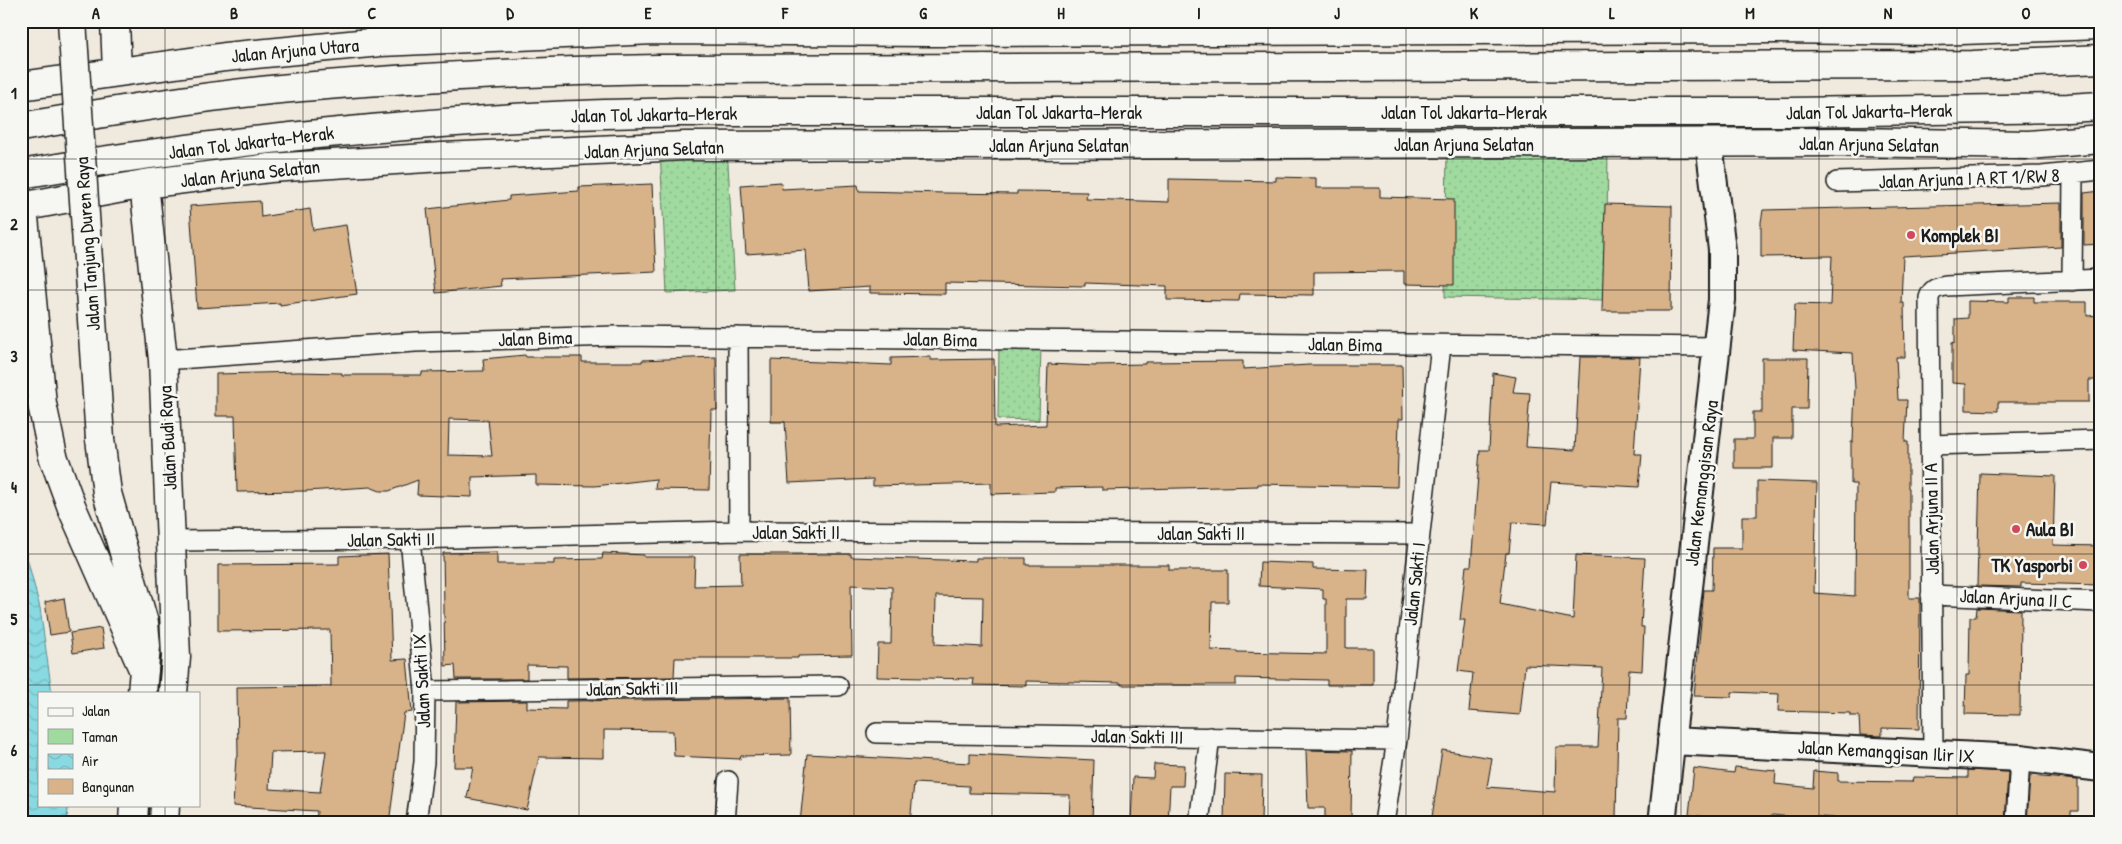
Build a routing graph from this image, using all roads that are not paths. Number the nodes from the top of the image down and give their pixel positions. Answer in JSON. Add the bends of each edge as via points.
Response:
{"nodes":[{"id":1,"x":72,"y":21,"type":"edge"},
{"id":2,"x":115,"y":21,"type":"edge"},
{"id":3,"x":1778,"y":25,"type":"edge"},
{"id":4,"x":2101,"y":25,"type":"edge"},
{"id":5,"x":2101,"y":59,"type":"edge"},
{"id":6,"x":117,"y":72,"type":"junction"},
{"id":7,"x":21,"y":86,"type":"edge"},
{"id":8,"x":2101,"y":106,"type":"edge"},
{"id":9,"x":21,"y":127,"type":"edge"},
{"id":10,"x":2101,"y":139,"type":"edge"},
{"id":11,"x":1709,"y":143,"type":"junction"},
{"id":12,"x":2101,"y":170,"type":"edge"},
{"id":13,"x":21,"y":174,"type":"edge"},
{"id":14,"x":2073,"y":174,"type":"junction"},
{"id":15,"x":1837,"y":182,"type":"dead end"},
{"id":16,"x":144,"y":184,"type":"junction"},
{"id":17,"x":22,"y":207,"type":"edge"},
{"id":18,"x":2101,"y":278,"type":"edge"},
{"id":19,"x":2072,"y":281,"type":"junction"},
{"id":20,"x":738,"y":337,"type":"junction"},
{"id":21,"x":1441,"y":344,"type":"junction"},
{"id":22,"x":1717,"y":347,"type":"junction"},
{"id":23,"x":163,"y":360,"type":"junction"},
{"id":24,"x":2101,"y":440,"type":"edge"},
{"id":25,"x":1930,"y":445,"type":"junction"},
{"id":26,"x":105,"y":467,"type":"junction"},
{"id":27,"x":739,"y":531,"type":"junction"},
{"id":28,"x":1420,"y":534,"type":"junction"},
{"id":29,"x":410,"y":539,"type":"junction"},
{"id":30,"x":172,"y":541,"type":"junction"},
{"id":31,"x":1931,"y":595,"type":"junction"},
{"id":32,"x":2101,"y":602,"type":"edge"},
{"id":33,"x":176,"y":657,"type":"junction"},
{"id":34,"x":143,"y":682,"type":"edge"},
{"id":35,"x":838,"y":686,"type":"dead end"},
{"id":36,"x":425,"y":691,"type":"junction"},
{"id":37,"x":173,"y":692,"type":"edge"},
{"id":38,"x":877,"y":733,"type":"dead end"},
{"id":39,"x":1210,"y":737,"type":"junction"},
{"id":40,"x":1397,"y":740,"type":"junction"},
{"id":41,"x":1671,"y":741,"type":"junction"},
{"id":42,"x":1933,"y":752,"type":"junction"},
{"id":43,"x":2020,"y":758,"type":"junction"},
{"id":44,"x":2101,"y":768,"type":"edge"},
{"id":45,"x":728,"y":781,"type":"dead end"},
{"id":46,"x":134,"y":806,"type":"edge"},
{"id":47,"x":165,"y":806,"type":"edge"},
{"id":48,"x":132,"y":823,"type":"edge"},
{"id":49,"x":164,"y":823,"type":"edge"},
{"id":50,"x":416,"y":823,"type":"edge"},
{"id":51,"x":725,"y":823,"type":"edge"},
{"id":52,"x":1199,"y":823,"type":"edge"},
{"id":53,"x":1384,"y":823,"type":"edge"},
{"id":54,"x":1662,"y":823,"type":"edge"},
{"id":55,"x":2016,"y":823,"type":"edge"}],
"edges":[{"from":1,"to":26,"type":"main road","name":"Jalan Tanjung Duren Raya","bridge":true,"via":[[100,439]]},
{"from":2,"to":6,"type":"main road"},
{"from":3,"to":4,"type":"main road","name":"Jalan Arjuna Utara","via":[[1933,31]]},
{"from":3,"to":6,"type":"main road","name":"Jalan Arjuna Utara","via":[[940,32],[654,30],[380,42],[225,57]]},
{"from":5,"to":9,"type":"main road","via":[[1973,65],[657,68],[528,72],[301,87],[130,108]]},
{"from":6,"to":7,"type":"main road","name":"Jalan Arjuna Utara"},
{"from":8,"to":13,"type":"main road","name":"Jalan Tol Jakarta–Merak","via":[[1789,112],[676,112],[533,116],[305,134],[108,159]]},
{"from":10,"to":11,"type":"main road","name":"Jalan Arjuna Selatan","via":[[2029,145]]},
{"from":11,"to":16,"type":"main road","name":"Jalan Arjuna Selatan","via":[[685,146],[270,168]]},
{"from":11,"to":22,"type":"street","name":"Jalan Kemanggisan Raya","via":[[1722,250],[1722,300]]},
{"from":12,"to":14,"type":"street","name":"Jalan Arjuna I A RT 1/RW 8"},
{"from":14,"to":15,"type":"street","name":"Jalan Arjuna I A RT 1/RW 8"},
{"from":14,"to":19,"type":"street"},
{"from":16,"to":17,"type":"main road","name":"Jalan Arjuna Selatan"},
{"from":16,"to":23,"type":"main road","name":"Jalan Budi Raya"},
{"from":17,"to":34,"type":"main road","via":[[42,404],[53,456]]},
{"from":18,"to":19,"type":"street"},
{"from":19,"to":25,"type":"street","name":"Jalan Arjuna II A","via":[[1936,288],[1932,291],[1929,298]]},
{"from":20,"to":21,"type":"street","name":"Jalan Bima"},
{"from":20,"to":23,"type":"street","name":"Jalan Bima","via":[[615,336],[415,342]]},
{"from":20,"to":27,"type":"street"},
{"from":21,"to":22,"type":"street","name":"Jalan Bima"},
{"from":21,"to":28,"type":"street","name":"Jalan Sakti I"},
{"from":22,"to":41,"type":"street","name":"Jalan Kemanggisan Raya"},
{"from":23,"to":30,"type":"main road","name":"Jalan Budi Raya"},
{"from":24,"to":25,"type":"street"},
{"from":25,"to":31,"type":"street","name":"Jalan Arjuna II A"},
{"from":26,"to":33,"type":"main road","name":"Jalan Tanjung Duren Raya","via":[[122,490]]},
{"from":26,"to":34,"type":"main road","name":"Jalan Tanjung Duren Raya","via":[[106,494],[144,623]]},
{"from":27,"to":28,"type":"street","name":"Jalan Sakti II"},
{"from":27,"to":29,"type":"street","name":"Jalan Sakti II"},
{"from":28,"to":40,"type":"street","name":"Jalan Sakti I"},
{"from":29,"to":30,"type":"street","name":"Jalan Sakti II"},
{"from":29,"to":36,"type":"street","name":"Jalan Sakti IX"},
{"from":30,"to":33,"type":"main road","name":"Jalan Budi Raya"},
{"from":31,"to":32,"type":"street","name":"Jalan Arjuna II C"},
{"from":31,"to":42,"type":"street","name":"Jalan Arjuna II A"},
{"from":33,"to":37,"type":"main road","name":"Jalan Budi Raya"},
{"from":35,"to":36,"type":"street","name":"Jalan Sakti III"},
{"from":36,"to":50,"type":"street","name":"Jalan Sakti IX","via":[[424,762]]},
{"from":38,"to":39,"type":"street","name":"Jalan Sakti III"},
{"from":39,"to":40,"type":"street","name":"Jalan Sakti III"},
{"from":39,"to":52,"type":"street"},
{"from":40,"to":53,"type":"street","name":"Jalan Sakti I"},
{"from":41,"to":42,"type":"street","name":"Jalan Kemanggisan Ilir IX"},
{"from":41,"to":54,"type":"street","name":"Jalan Kemanggisan Raya"},
{"from":42,"to":43,"type":"street","name":"Jalan Kemanggisan Ilir IX"},
{"from":43,"to":44,"type":"street","name":"Jalan Kemanggisan Ilir IX"},
{"from":43,"to":55,"type":"street"},
{"from":45,"to":51,"type":"street"},
{"from":46,"to":48,"type":"main road"},
{"from":47,"to":49,"type":"main road"}]}
